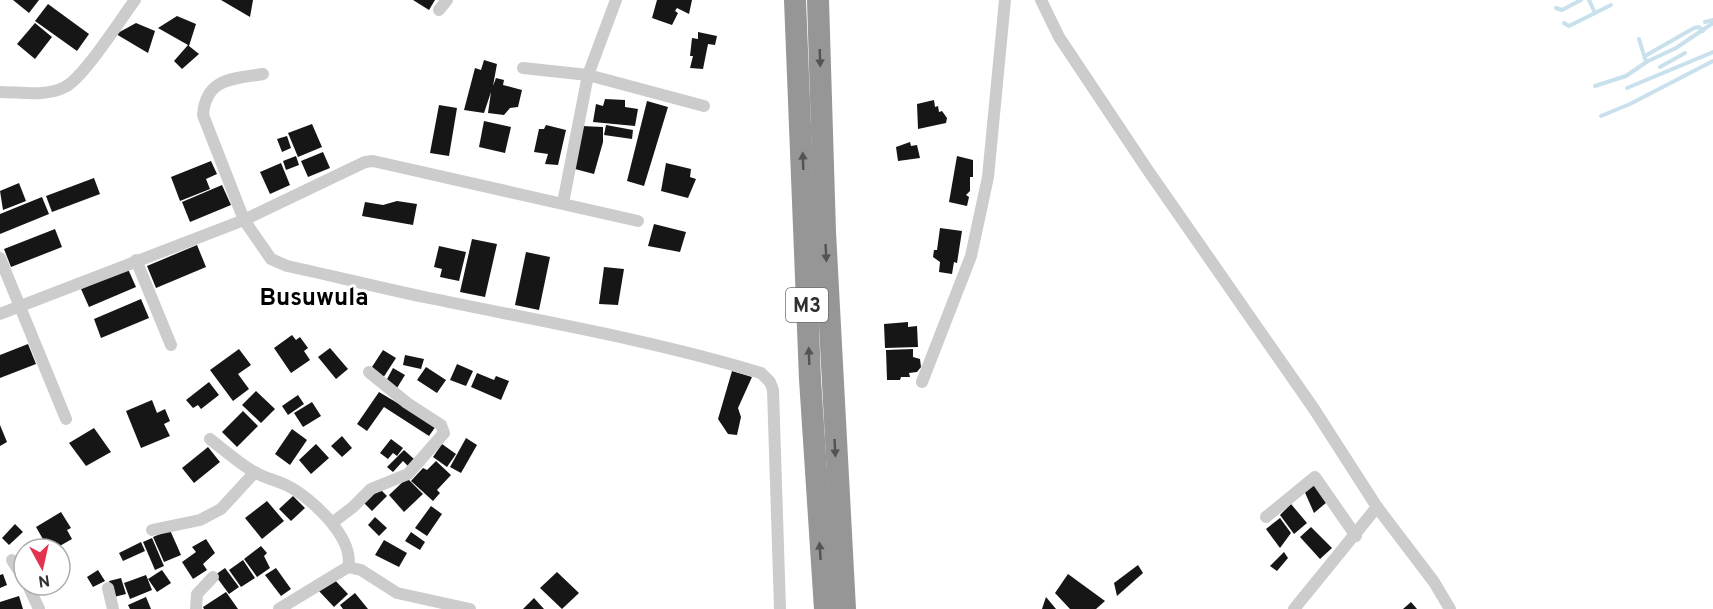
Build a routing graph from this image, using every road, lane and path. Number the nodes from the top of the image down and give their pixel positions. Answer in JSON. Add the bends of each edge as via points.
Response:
{"nodes":[{"id":1,"x":135,"y":0,"type":"edge"},
{"id":2,"x":616,"y":0,"type":"edge"},
{"id":3,"x":795,"y":0,"type":"edge"},
{"id":4,"x":818,"y":0,"type":"edge"},
{"id":5,"x":1005,"y":0,"type":"edge"},
{"id":6,"x":1041,"y":0,"type":"edge"},
{"id":7,"x":523,"y":68,"type":"dead end"},
{"id":8,"x":263,"y":74,"type":"dead end"},
{"id":9,"x":588,"y":75,"type":"junction"},
{"id":10,"x":0,"y":92,"type":"edge"},
{"id":11,"x":704,"y":105,"type":"dead end"},
{"id":12,"x":563,"y":203,"type":"junction"},
{"id":13,"x":244,"y":220,"type":"junction"},
{"id":14,"x":638,"y":221,"type":"dead end"},
{"id":15,"x":0,"y":258,"type":"edge"},
{"id":16,"x":136,"y":260,"type":"junction"},
{"id":17,"x":18,"y":307,"type":"junction"},
{"id":18,"x":0,"y":314,"type":"edge"},
{"id":19,"x":171,"y":345,"type":"dead end"},
{"id":20,"x":369,"y":372,"type":"dead end"},
{"id":21,"x":922,"y":382,"type":"dead end"},
{"id":22,"x":66,"y":418,"type":"dead end"},
{"id":23,"x":210,"y":439,"type":"dead end"},
{"id":24,"x":255,"y":472,"type":"junction"},
{"id":25,"x":1377,"y":507,"type":"junction"},
{"id":26,"x":1266,"y":517,"type":"dead end"},
{"id":27,"x":332,"y":523,"type":"junction"},
{"id":28,"x":152,"y":530,"type":"dead end"},
{"id":29,"x":1356,"y":536,"type":"junction"},
{"id":30,"x":348,"y":567,"type":"junction"},
{"id":31,"x":213,"y":577,"type":"dead end"},
{"id":32,"x":108,"y":588,"type":"dead end"},
{"id":33,"x":1298,"y":607,"type":"edge"},
{"id":34,"x":113,"y":609,"type":"edge"},
{"id":35,"x":196,"y":609,"type":"edge"},
{"id":36,"x":279,"y":609,"type":"edge"},
{"id":37,"x":470,"y":609,"type":"edge"},
{"id":38,"x":780,"y":609,"type":"edge"},
{"id":39,"x":825,"y":609,"type":"edge"},
{"id":40,"x":845,"y":609,"type":"edge"},
{"id":41,"x":1450,"y":609,"type":"edge"}],
"edges":[{"from":1,"to":10,"type":"street","via":[[66,87],[48,93]]},
{"from":2,"to":9,"type":"street"},
{"from":39,"to":3,"type":"highway","number":"M3","one_way":true,"via":[[810,379]]},
{"from":4,"to":40,"type":"highway","number":"M3","one_way":true,"via":[[825,232]]},
{"from":5,"to":21,"type":"street","via":[[988,177],[971,256]]},
{"from":6,"to":25,"type":"street","via":[[1065,46]]},
{"from":7,"to":9,"type":"street"},
{"from":8,"to":13,"type":"street","via":[[228,79],[214,87],[204,100],[202,115]]},
{"from":9,"to":11,"type":"street"},
{"from":9,"to":12,"type":"street"},
{"from":12,"to":13,"type":"street","via":[[373,161],[352,167]]},
{"from":12,"to":14,"type":"street"},
{"from":13,"to":16,"type":"street"},
{"from":13,"to":38,"type":"street","via":[[271,259],[287,266],[591,329],[761,373],[773,390]]},
{"from":15,"to":17,"type":"street"},
{"from":16,"to":17,"type":"street"},
{"from":16,"to":19,"type":"street"},
{"from":17,"to":18,"type":"street"},
{"from":17,"to":22,"type":"street"},
{"from":20,"to":27,"type":"street","via":[[406,403],[441,425],[444,433],[408,474],[371,489]]},
{"from":23,"to":24,"type":"street"},
{"from":24,"to":27,"type":"street","via":[[290,487]]},
{"from":24,"to":28,"type":"street","via":[[221,509],[200,520]]},
{"from":25,"to":29,"type":"street"},
{"from":25,"to":41,"type":"street"},
{"from":26,"to":29,"type":"street","via":[[1315,477]]},
{"from":27,"to":30,"type":"street","via":[[348,555]]},
{"from":29,"to":33,"type":"street"},
{"from":30,"to":36,"type":"street"},
{"from":30,"to":37,"type":"street","via":[[361,570],[397,592]]},
{"from":31,"to":35,"type":"street","via":[[197,594]]},
{"from":32,"to":34,"type":"street"}]}
